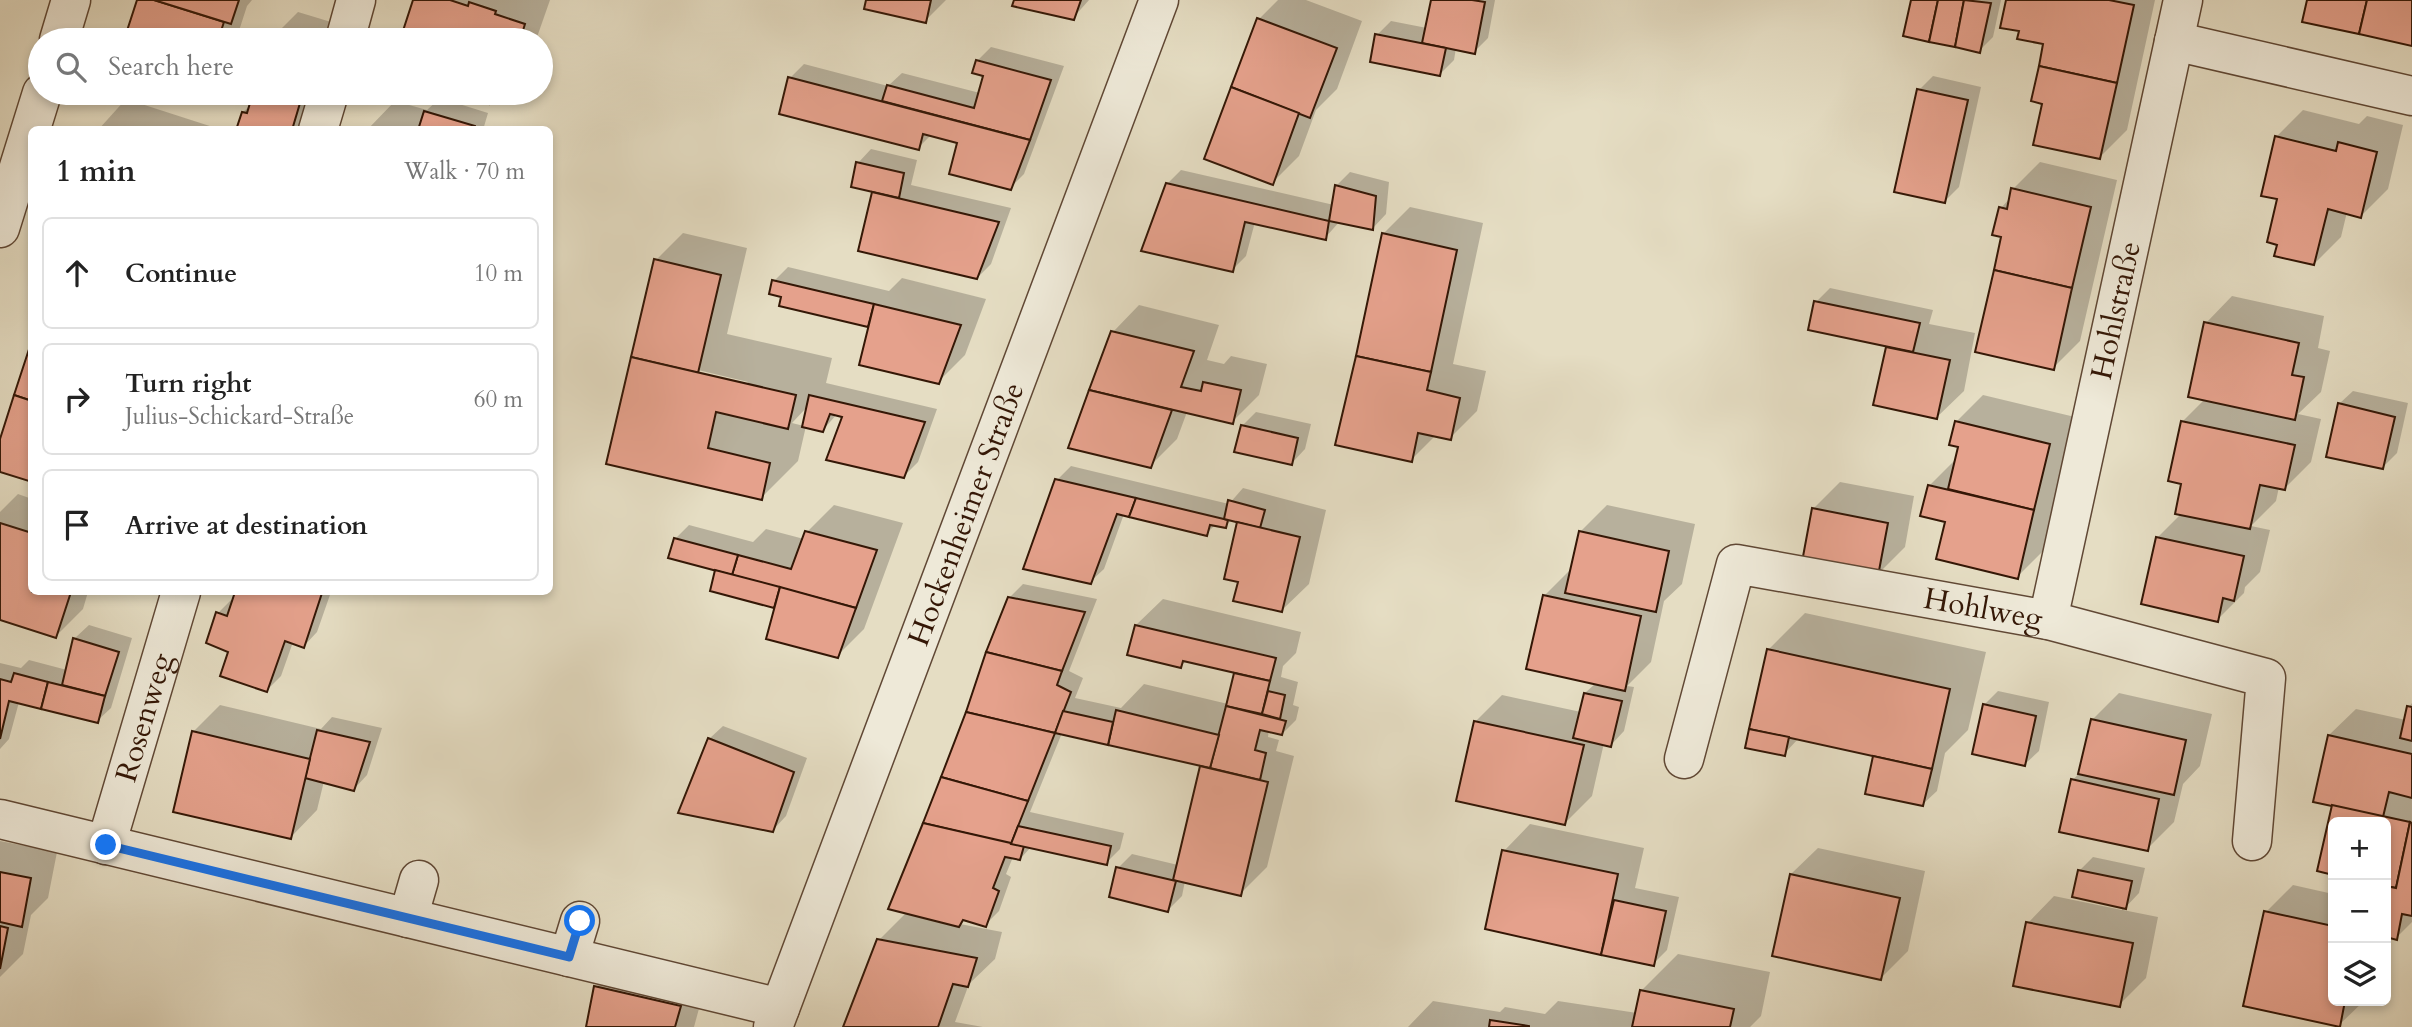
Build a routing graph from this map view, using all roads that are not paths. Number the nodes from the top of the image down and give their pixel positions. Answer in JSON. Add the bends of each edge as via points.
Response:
{"nodes":[{"id":1,"x":71,"y":0,"type":"edge"},
{"id":2,"x":356,"y":0,"type":"edge"},
{"id":3,"x":1159,"y":0,"type":"edge"},
{"id":4,"x":2183,"y":0,"type":"edge"},
{"id":5,"x":63,"y":28,"type":"edge"},
{"id":6,"x":348,"y":28,"type":"edge"},
{"id":7,"x":2174,"y":41,"type":"junction"},
{"id":8,"x":2412,"y":96,"type":"edge"},
{"id":9,"x":38,"y":105,"type":"edge"},
{"id":10,"x":325,"y":105,"type":"edge"},
{"id":11,"x":32,"y":126,"type":"edge"},
{"id":12,"x":319,"y":126,"type":"edge"},
{"id":13,"x":28,"y":138,"type":"edge"},
{"id":14,"x":0,"y":228,"type":"edge"},
{"id":15,"x":180,"y":595,"type":"edge"},
{"id":16,"x":2048,"y":620,"type":"junction"},
{"id":17,"x":1684,"y":759,"type":"dead end"},
{"id":18,"x":0,"y":818,"type":"edge"},
{"id":19,"x":2252,"y":841,"type":"dead end"},
{"id":20,"x":106,"y":845,"type":"junction"},
{"id":21,"x":419,"y":880,"type":"dead end"},
{"id":22,"x":408,"y":918,"type":"junction"},
{"id":23,"x":580,"y":921,"type":"dead end"},
{"id":24,"x":569,"y":957,"type":"junction"},
{"id":25,"x":777,"y":1017,"type":"edge"}],
"edges":[{"from":1,"to":5,"type":"street"},
{"from":2,"to":6,"type":"street"},
{"from":3,"to":25,"type":"street","name":"Hockenheimer Straße"},
{"from":4,"to":7,"type":"street","name":"Hohlstraße"},
{"from":7,"to":8,"type":"street"},
{"from":7,"to":16,"type":"street","name":"Hohlstraße"},
{"from":9,"to":11,"type":"street"},
{"from":10,"to":12,"type":"street"},
{"from":13,"to":14,"type":"street"},
{"from":15,"to":20,"type":"street","name":"Rosenweg"},
{"from":16,"to":17,"type":"street","name":"Hohlweg","via":[[1736,564]]},
{"from":16,"to":19,"type":"street","name":"Hohlweg","via":[[2266,678]]},
{"from":18,"to":20,"type":"street"},
{"from":20,"to":22,"type":"street"},
{"from":21,"to":22,"type":"street"},
{"from":22,"to":24,"type":"street"},
{"from":23,"to":24,"type":"street"},
{"from":24,"to":25,"type":"street","via":[[741,997]]}]}
